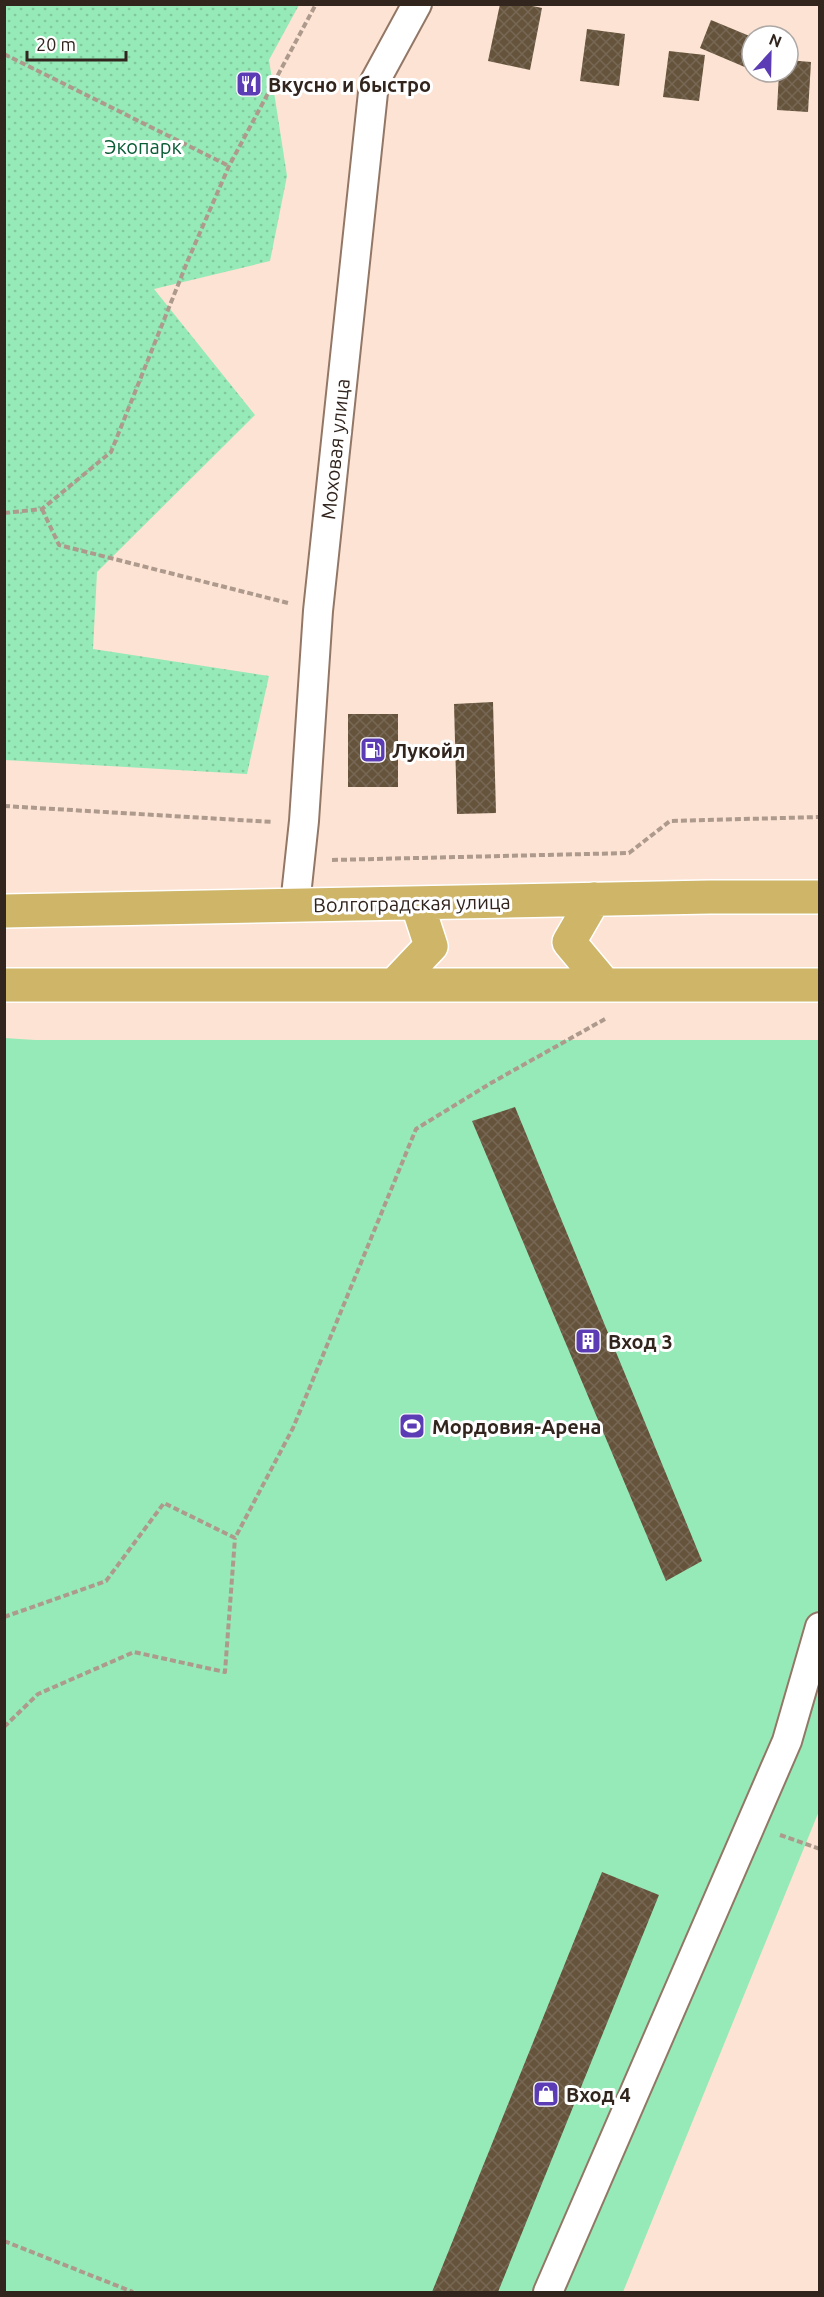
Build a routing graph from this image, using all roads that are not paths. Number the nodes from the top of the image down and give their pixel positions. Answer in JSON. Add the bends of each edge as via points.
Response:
{"nodes":[{"id":1,"x":417,"y":4,"type":"edge"},
{"id":2,"x":819,"y":897,"type":"edge"},
{"id":3,"x":594,"y":899,"type":"junction"},
{"id":4,"x":417,"y":903,"type":"junction"},
{"id":5,"x":295,"y":905,"type":"junction"},
{"id":6,"x":4,"y":911,"type":"edge"},
{"id":7,"x":4,"y":985,"type":"edge"},
{"id":8,"x":394,"y":985,"type":"junction"},
{"id":9,"x":819,"y":985,"type":"edge"},
{"id":10,"x":608,"y":1000,"type":"junction"},
{"id":11,"x":819,"y":1627,"type":"edge"},
{"id":12,"x":548,"y":2292,"type":"edge"}],
"edges":[{"from":1,"to":5,"type":"street","name":"Моховая улица","via":[[374,83],[318,611]]},
{"from":2,"to":3,"type":"main road","name":"Волгоградская улица"},
{"from":3,"to":4,"type":"main road","name":"Волгоградская улица"},
{"from":3,"to":10,"type":"main road","via":[[569,942]]},
{"from":4,"to":5,"type":"main road","name":"Волгоградская улица"},
{"from":4,"to":8,"type":"main road","via":[[431,946]]},
{"from":5,"to":6,"type":"main road","name":"Волгоградская улица"},
{"from":7,"to":8,"type":"main road"},
{"from":8,"to":10,"type":"main road"},
{"from":9,"to":10,"type":"main road"},
{"from":11,"to":12,"type":"street","via":[[787,1741]]}]}
